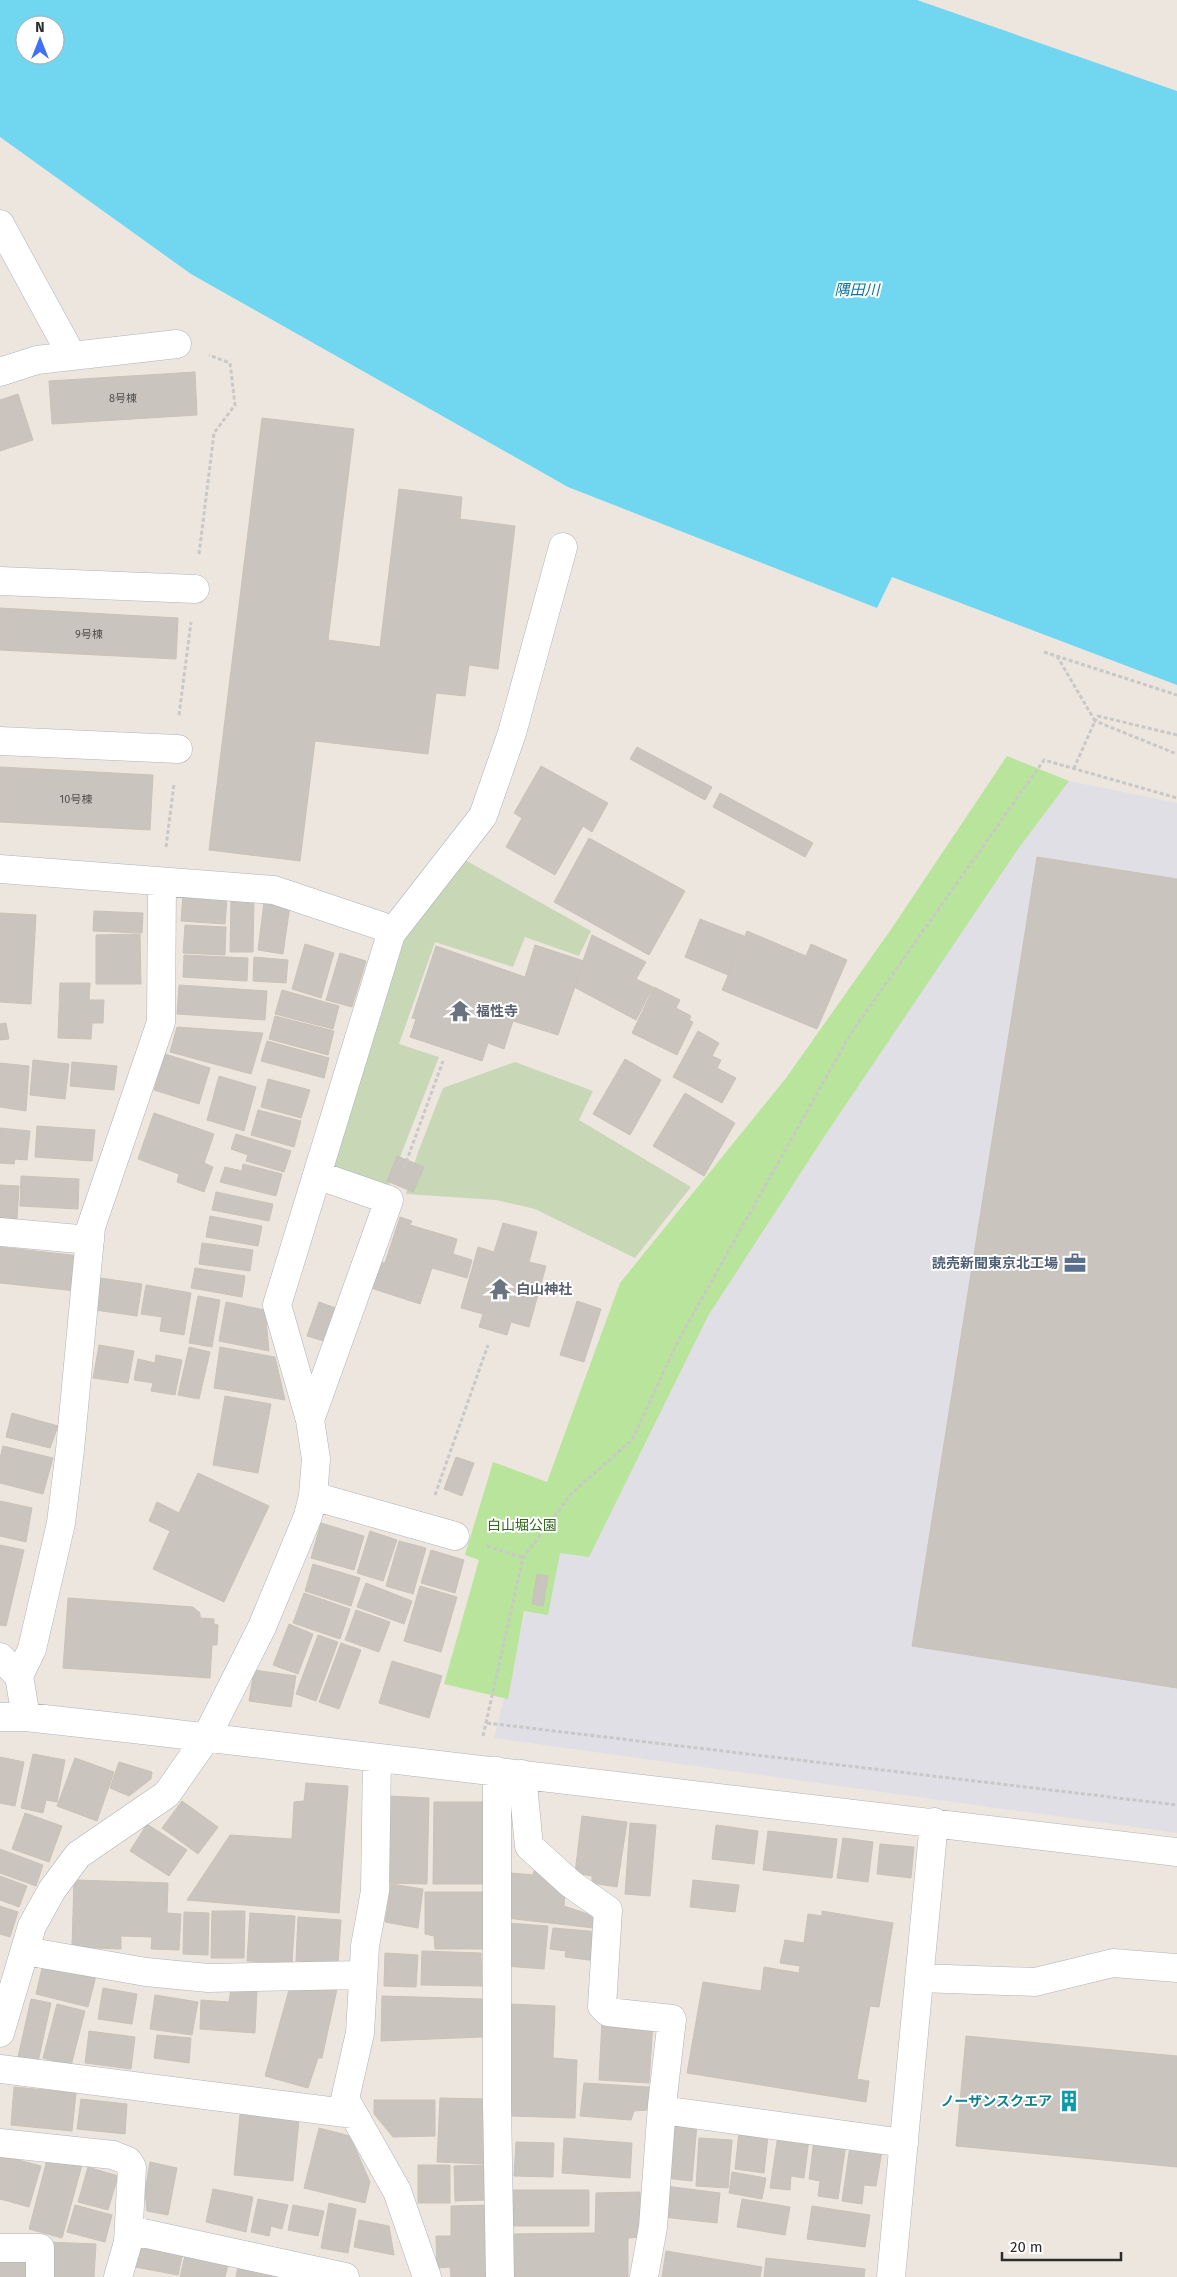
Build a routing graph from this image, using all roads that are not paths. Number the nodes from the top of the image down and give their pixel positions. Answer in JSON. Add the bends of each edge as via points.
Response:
{"nodes":[{"id":1,"x":0,"y":224,"type":"edge"},
{"id":2,"x":177,"y":344,"type":"dead end"},
{"id":3,"x":72,"y":356,"type":"junction"},
{"id":4,"x":0,"y":372,"type":"edge"},
{"id":5,"x":563,"y":547,"type":"dead end"},
{"id":6,"x":0,"y":581,"type":"edge"},
{"id":7,"x":195,"y":589,"type":"dead end"},
{"id":8,"x":0,"y":741,"type":"edge"},
{"id":9,"x":178,"y":748,"type":"dead end"},
{"id":10,"x":0,"y":869,"type":"edge"},
{"id":11,"x":162,"y":882,"type":"junction"},
{"id":12,"x":386,"y":930,"type":"junction"},
{"id":13,"x":316,"y":1174,"type":"junction"},
{"id":14,"x":0,"y":1232,"type":"edge"},
{"id":15,"x":90,"y":1240,"type":"junction"},
{"id":16,"x":310,"y":1420,"type":"junction"},
{"id":17,"x":313,"y":1496,"type":"junction"},
{"id":18,"x":455,"y":1536,"type":"dead end"},
{"id":19,"x":0,"y":1657,"type":"edge"},
{"id":20,"x":19,"y":1676,"type":"junction"},
{"id":21,"x":13,"y":1717,"type":"edge"},
{"id":22,"x":206,"y":1738,"type":"junction"},
{"id":23,"x":377,"y":1758,"type":"junction"},
{"id":24,"x":498,"y":1771,"type":"junction"},
{"id":25,"x":934,"y":1822,"type":"junction"},
{"id":26,"x":1177,"y":1852,"type":"edge"},
{"id":27,"x":25,"y":1951,"type":"junction"},
{"id":28,"x":1177,"y":1968,"type":"edge"},
{"id":29,"x":363,"y":1974,"type":"junction"},
{"id":30,"x":919,"y":1978,"type":"junction"},
{"id":31,"x":0,"y":2033,"type":"edge"},
{"id":32,"x":0,"y":2069,"type":"edge"},
{"id":33,"x":662,"y":2110,"type":"junction"},
{"id":34,"x":353,"y":2114,"type":"junction"},
{"id":35,"x":0,"y":2143,"type":"edge"},
{"id":36,"x":904,"y":2143,"type":"junction"},
{"id":37,"x":129,"y":2230,"type":"junction"},
{"id":38,"x":0,"y":2248,"type":"edge"},
{"id":39,"x":40,"y":2277,"type":"edge"},
{"id":40,"x":118,"y":2277,"type":"edge"},
{"id":41,"x":345,"y":2277,"type":"edge"},
{"id":42,"x":427,"y":2277,"type":"edge"},
{"id":43,"x":500,"y":2277,"type":"edge"},
{"id":44,"x":644,"y":2277,"type":"edge"},
{"id":45,"x":891,"y":2277,"type":"edge"}],
"edges":[{"from":1,"to":3,"type":"street"},
{"from":2,"to":3,"type":"street"},
{"from":3,"to":4,"type":"street","via":[[37,360]]},
{"from":5,"to":12,"type":"street","via":[[512,733],[483,816]]},
{"from":6,"to":7,"type":"street"},
{"from":8,"to":9,"type":"street"},
{"from":10,"to":11,"type":"street"},
{"from":11,"to":12,"type":"street","via":[[274,890]]},
{"from":11,"to":15,"type":"street","via":[[161,1022],[91,1227]]},
{"from":12,"to":13,"type":"street"},
{"from":13,"to":16,"type":"street","via":[[277,1305]]},
{"from":13,"to":16,"type":"street","via":[[389,1200]]},
{"from":14,"to":15,"type":"street"},
{"from":15,"to":20,"type":"street","via":[[61,1523],[32,1649]]},
{"from":16,"to":17,"type":"street","via":[[316,1459]]},
{"from":17,"to":18,"type":"street"},
{"from":17,"to":22,"type":"street","via":[[308,1516],[262,1627]]},
{"from":19,"to":20,"type":"street"},
{"from":20,"to":21,"type":"street"},
{"from":21,"to":22,"type":"street"},
{"from":22,"to":23,"type":"street"},
{"from":22,"to":27,"type":"street","via":[[167,1794],[78,1855],[52,1890],[32,1926]]},
{"from":23,"to":24,"type":"street"},
{"from":23,"to":29,"type":"street","via":[[375,1891]]},
{"from":24,"to":25,"type":"street"},
{"from":24,"to":33,"type":"street","via":[[529,1846],[571,1884],[608,1910],[602,2006],[608,2012],[672,2019]]},
{"from":24,"to":43,"type":"street"},
{"from":25,"to":26,"type":"street"},
{"from":25,"to":30,"type":"street"},
{"from":27,"to":29,"type":"street","via":[[146,1972],[208,1978]]},
{"from":27,"to":31,"type":"street"},
{"from":28,"to":30,"type":"street","via":[[1113,1963],[1035,1982]]},
{"from":29,"to":34,"type":"street","via":[[360,2033],[345,2099]]},
{"from":30,"to":36,"type":"street"},
{"from":32,"to":34,"type":"street"},
{"from":33,"to":36,"type":"street"},
{"from":33,"to":44,"type":"street","via":[[652,2227]]},
{"from":34,"to":42,"type":"street","via":[[397,2192]]},
{"from":35,"to":37,"type":"street","via":[[113,2155],[128,2161],[132,2167]]},
{"from":36,"to":45,"type":"street"},
{"from":37,"to":40,"type":"street"},
{"from":37,"to":41,"type":"street"},
{"from":38,"to":39,"type":"street","via":[[40,2248]]}]}
